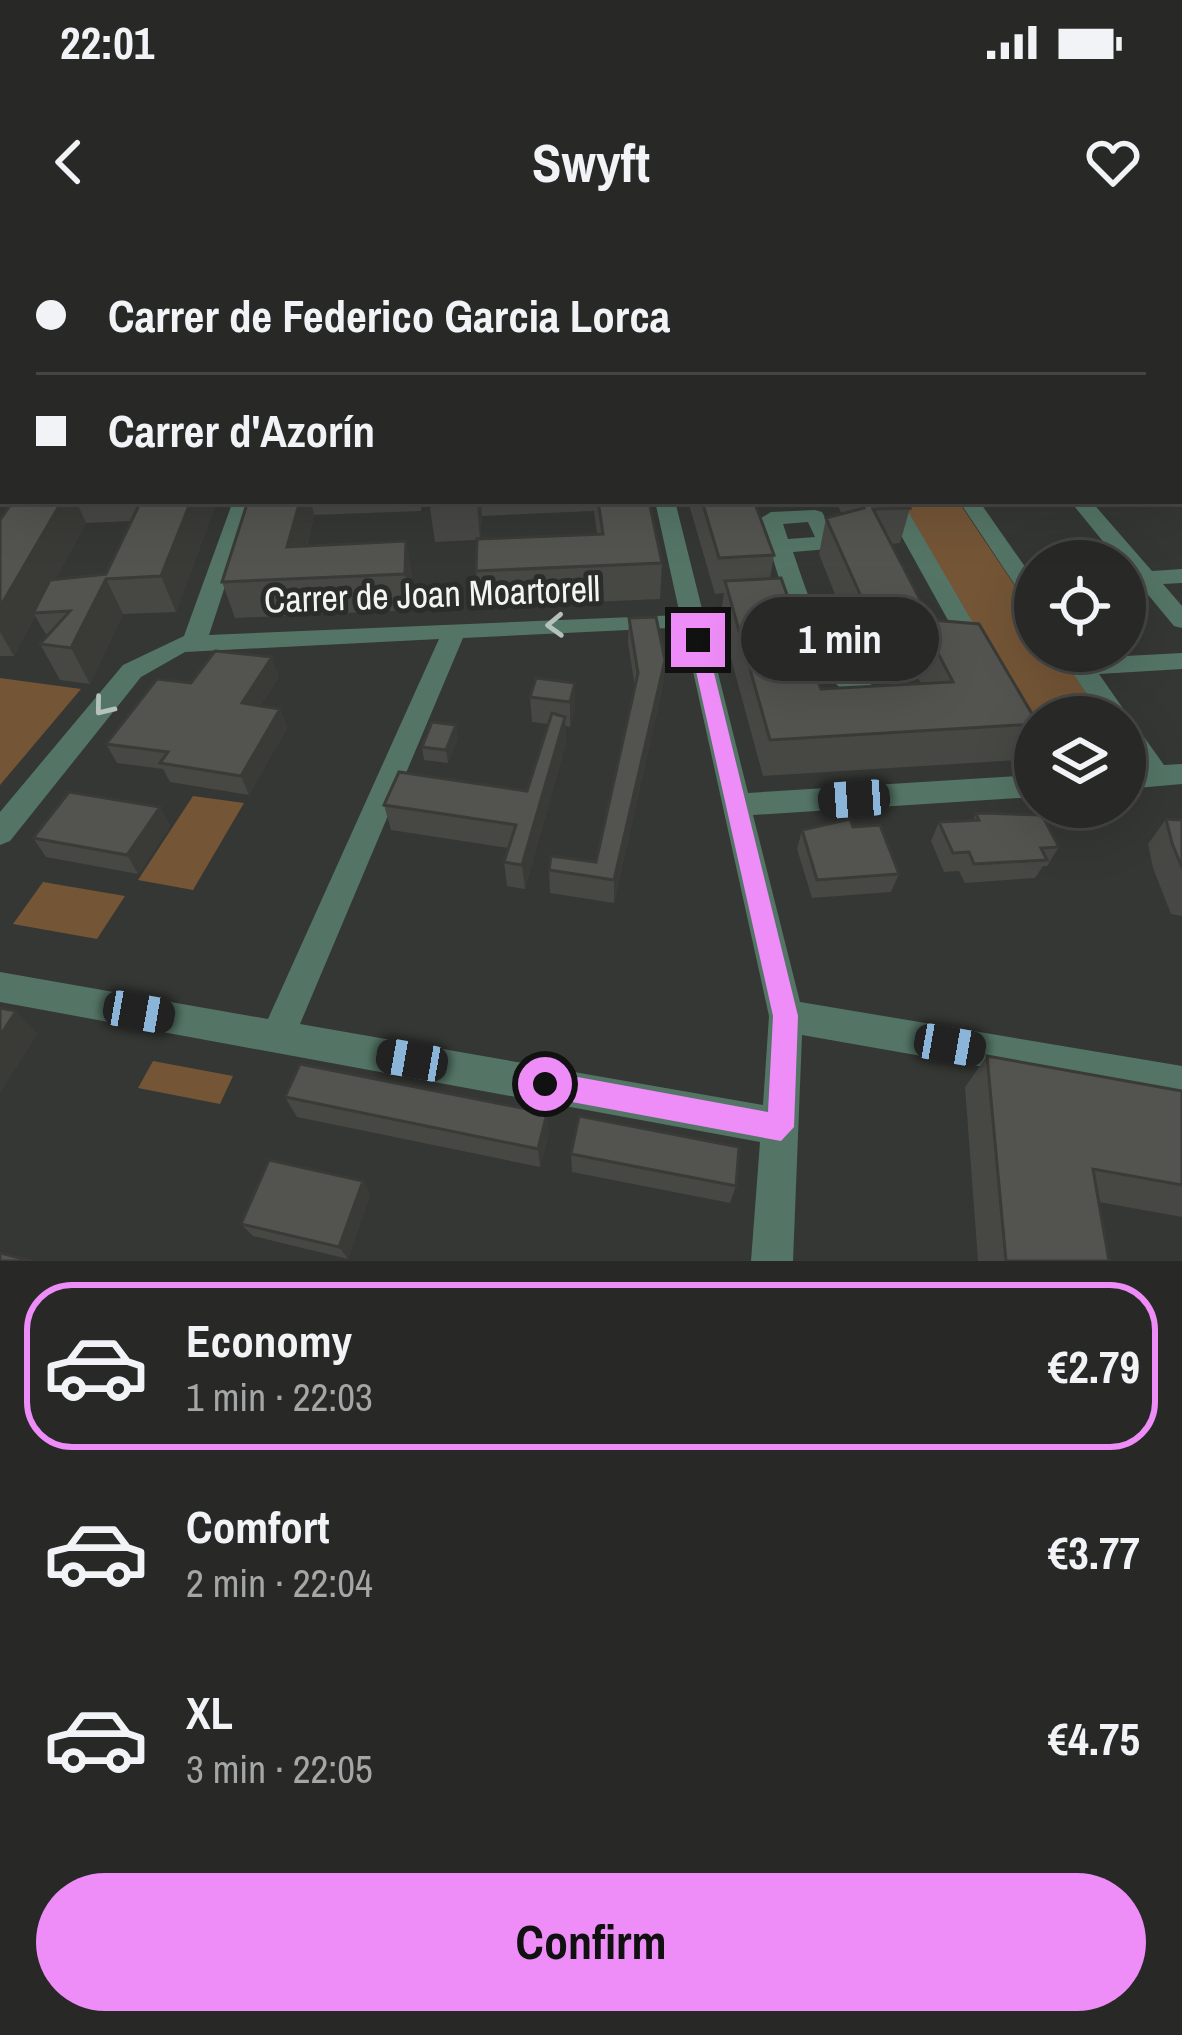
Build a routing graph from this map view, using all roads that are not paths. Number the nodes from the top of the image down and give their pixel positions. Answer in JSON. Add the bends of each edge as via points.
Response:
{"nodes":[{"id":1,"x":242,"y":504,"type":"edge"},
{"id":2,"x":666,"y":504,"type":"edge"},
{"id":3,"x":894,"y":504,"type":"edge"},
{"id":4,"x":970,"y":504,"type":"edge"},
{"id":5,"x":1082,"y":504,"type":"edge"},
{"id":6,"x":1108,"y":540,"type":"edge"},
{"id":7,"x":780,"y":546,"type":"dead end"},
{"id":8,"x":923,"y":554,"type":"junction"},
{"id":9,"x":890,"y":555,"type":"edge"},
{"id":10,"x":1014,"y":565,"type":"edge"},
{"id":11,"x":1182,"y":576,"type":"edge"},
{"id":12,"x":1146,"y":578,"type":"edge"},
{"id":13,"x":1146,"y":589,"type":"edge"},
{"id":14,"x":693,"y":616,"type":"junction"},
{"id":15,"x":1182,"y":621,"type":"edge"},
{"id":16,"x":452,"y":630,"type":"junction"},
{"id":17,"x":195,"y":640,"type":"junction"},
{"id":18,"x":1146,"y":660,"type":"edge"},
{"id":19,"x":1182,"y":661,"type":"edge"},
{"id":20,"x":882,"y":705,"type":"edge"},
{"id":21,"x":1014,"y":722,"type":"edge"},
{"id":22,"x":1146,"y":751,"type":"edge"},
{"id":23,"x":1170,"y":775,"type":"edge"},
{"id":24,"x":1014,"y":788,"type":"edge"},
{"id":25,"x":737,"y":805,"type":"junction"},
{"id":26,"x":0,"y":833,"type":"edge"},
{"id":27,"x":0,"y":987,"type":"edge"},
{"id":28,"x":785,"y":1016,"type":"junction"},
{"id":29,"x":278,"y":1036,"type":"junction"},
{"id":30,"x":1182,"y":1084,"type":"edge"},
{"id":31,"x":781,"y":1127,"type":"junction"},
{"id":32,"x":772,"y":1261,"type":"edge"}],
"edges":[{"from":1,"to":17,"type":"street"},
{"from":2,"to":14,"type":"street"},
{"from":3,"to":8,"type":"street"},
{"from":4,"to":10,"type":"street"},
{"from":5,"to":6,"type":"street"},
{"from":7,"to":20,"type":"street","via":[[787,602],[831,665]]},
{"from":8,"to":9,"type":"street"},
{"from":8,"to":21,"type":"street","via":[[966,648]]},
{"from":11,"to":12,"type":"street"},
{"from":13,"to":15,"type":"street"},
{"from":14,"to":16,"type":"street","name":"Carrer de Joan Moartorell","one_way":true},
{"from":14,"to":25,"type":"street"},
{"from":16,"to":17,"type":"street","name":"Carrer de Joan Moartorell"},
{"from":16,"to":29,"type":"street"},
{"from":17,"to":26,"type":"street","one_way":true,"via":[[132,671]]},
{"from":18,"to":19,"type":"street"},
{"from":22,"to":23,"type":"street"},
{"from":24,"to":25,"type":"street"},
{"from":25,"to":28,"type":"street"},
{"from":27,"to":29,"type":"street"},
{"from":28,"to":30,"type":"street"},
{"from":28,"to":31,"type":"street"},
{"from":29,"to":31,"type":"street"},
{"from":31,"to":32,"type":"street"}]}
